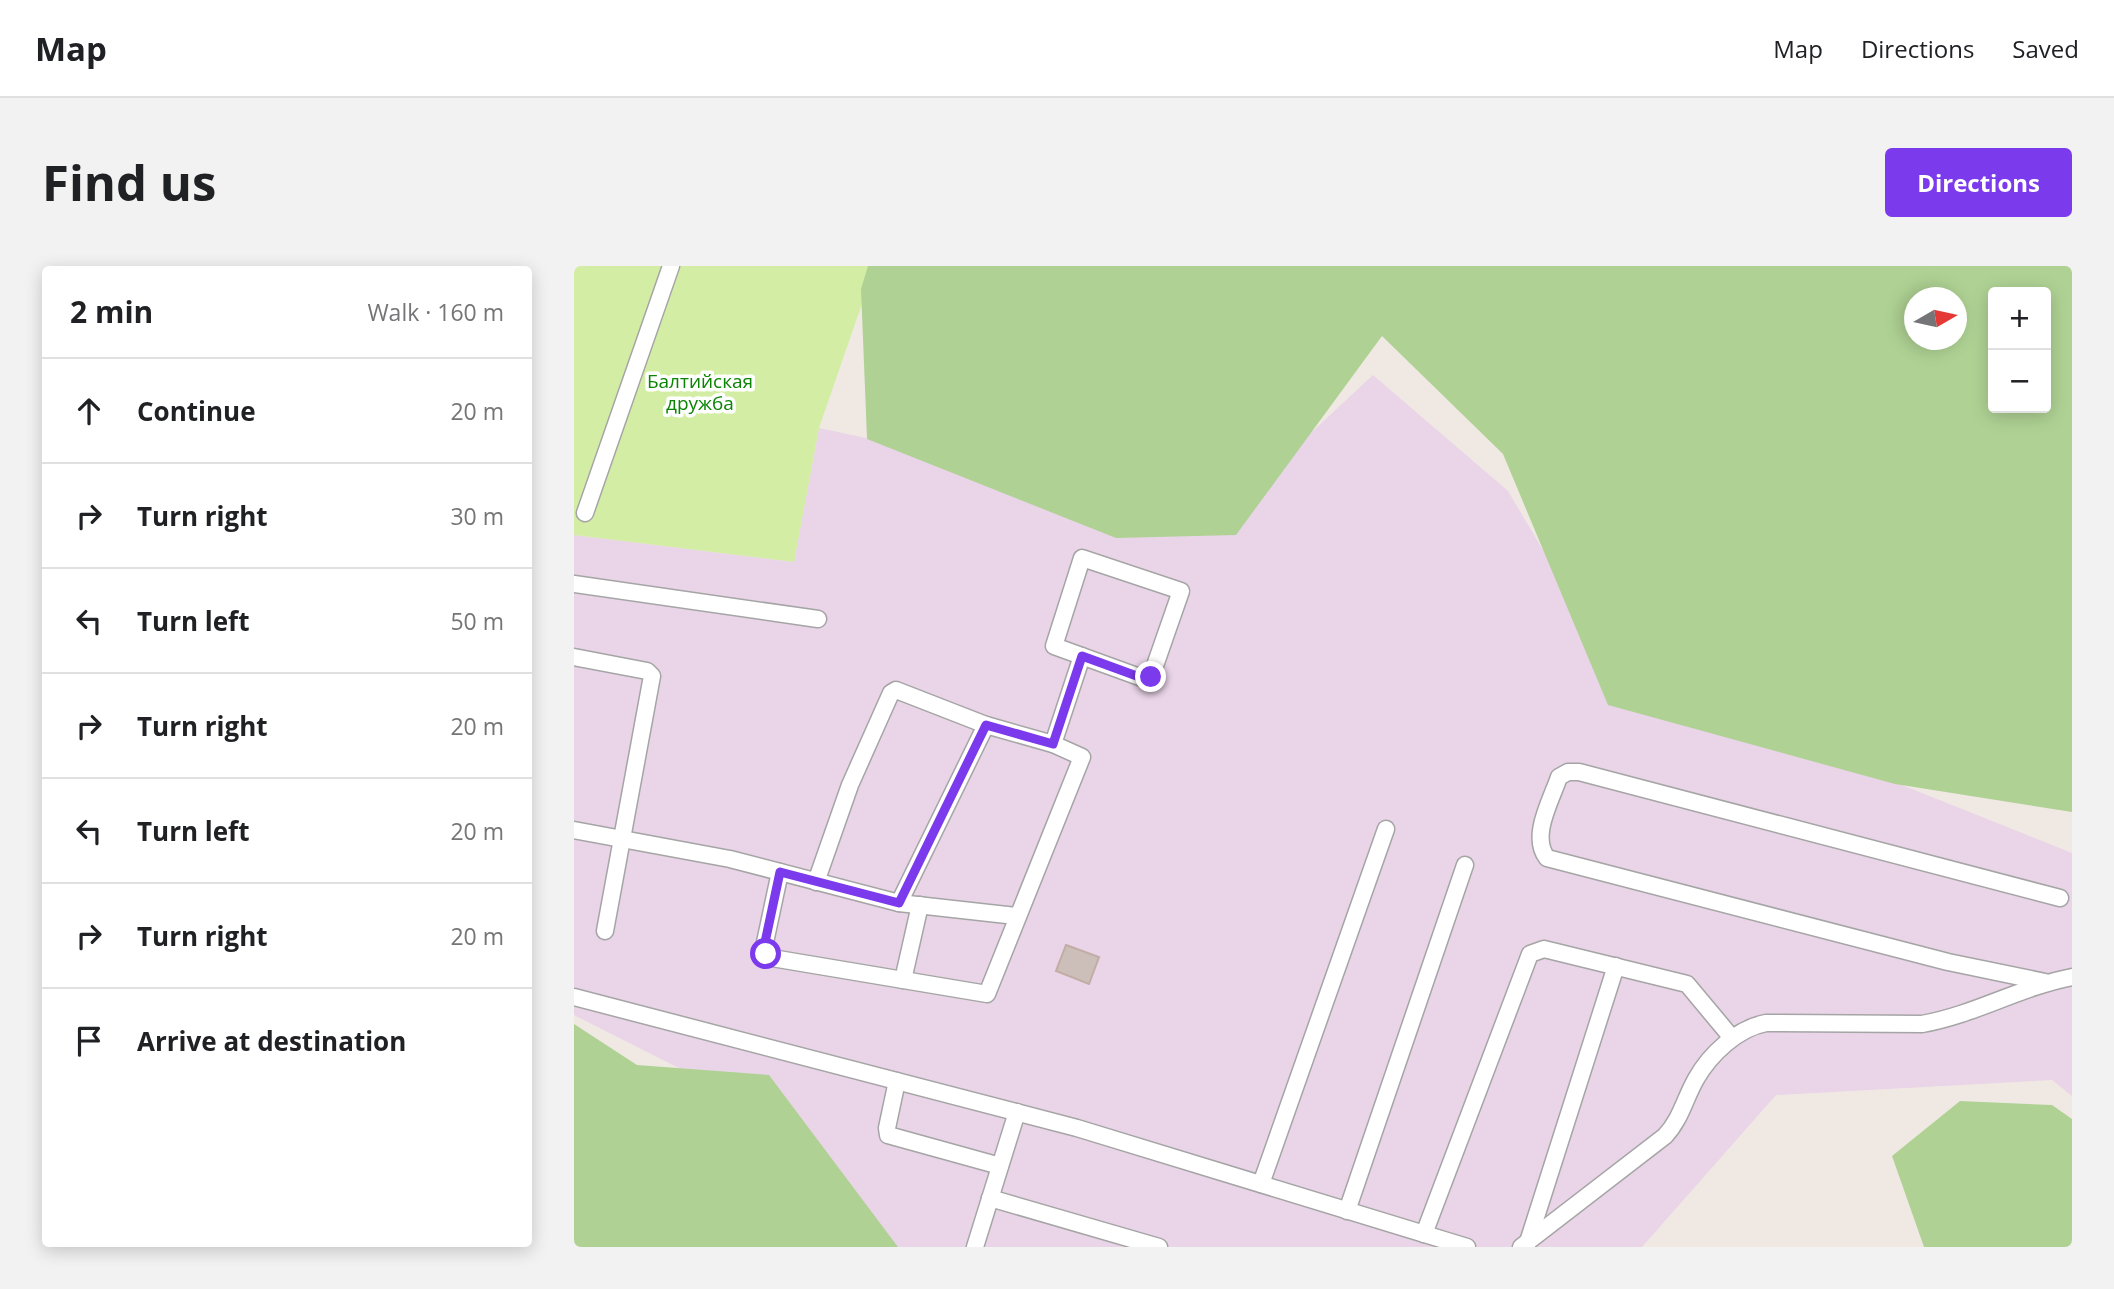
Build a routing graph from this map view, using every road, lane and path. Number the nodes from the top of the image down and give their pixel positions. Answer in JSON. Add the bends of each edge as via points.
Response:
{"nodes":[{"id":1,"x":671,"y":266,"type":"edge"},
{"id":2,"x":585,"y":513,"type":"dead end"},
{"id":3,"x":574,"y":584,"type":"edge"},
{"id":4,"x":818,"y":619,"type":"dead end"},
{"id":5,"x":1082,"y":656,"type":"junction"},
{"id":6,"x":574,"y":657,"type":"edge"},
{"id":7,"x":986,"y":725,"type":"junction"},
{"id":8,"x":1053,"y":744,"type":"junction"},
{"id":9,"x":1386,"y":829,"type":"dead end"},
{"id":10,"x":574,"y":830,"type":"edge"},
{"id":11,"x":622,"y":839,"type":"junction"},
{"id":12,"x":1465,"y":865,"type":"dead end"},
{"id":13,"x":780,"y":872,"type":"junction"},
{"id":14,"x":816,"y":882,"type":"junction"},
{"id":15,"x":2060,"y":898,"type":"dead end"},
{"id":16,"x":899,"y":903,"type":"junction"},
{"id":17,"x":920,"y":905,"type":"junction"},
{"id":18,"x":1016,"y":916,"type":"junction"},
{"id":19,"x":605,"y":931,"type":"dead end"},
{"id":20,"x":1616,"y":966,"type":"junction"},
{"id":21,"x":2072,"y":977,"type":"edge"},
{"id":22,"x":903,"y":980,"type":"junction"},
{"id":23,"x":2045,"y":982,"type":"junction"},
{"id":24,"x":574,"y":997,"type":"edge"},
{"id":25,"x":1732,"y":1038,"type":"junction"},
{"id":26,"x":897,"y":1080,"type":"junction"},
{"id":27,"x":1017,"y":1112,"type":"junction"},
{"id":28,"x":1000,"y":1166,"type":"junction"},
{"id":29,"x":1261,"y":1185,"type":"junction"},
{"id":30,"x":990,"y":1198,"type":"junction"},
{"id":31,"x":1347,"y":1211,"type":"junction"},
{"id":32,"x":1424,"y":1234,"type":"junction"},
{"id":33,"x":1525,"y":1245,"type":"edge"},
{"id":34,"x":975,"y":1247,"type":"edge"},
{"id":35,"x":1159,"y":1247,"type":"edge"},
{"id":36,"x":1467,"y":1247,"type":"edge"}],
"edges":[{"from":1,"to":2,"type":"lane"},
{"from":3,"to":4,"type":"lane"},
{"from":5,"to":5,"type":"lane","via":[[1145,679],[1151,677],[1181,592],[1082,558],[1054,646]]},
{"from":5,"to":8,"type":"lane"},
{"from":6,"to":11,"type":"lane","via":[[647,671],[652,676]]},
{"from":7,"to":8,"type":"lane"},
{"from":7,"to":14,"type":"lane","via":[[904,691],[891,693],[850,785]]},
{"from":7,"to":16,"type":"lane"},
{"from":8,"to":18,"type":"lane","via":[[1080,754],[1081,762]]},
{"from":9,"to":29,"type":"lane"},
{"from":10,"to":11,"type":"lane"},
{"from":11,"to":13,"type":"lane"},
{"from":11,"to":19,"type":"lane"},
{"from":12,"to":31,"type":"lane"},
{"from":13,"to":14,"type":"lane"},
{"from":13,"to":22,"type":"lane","via":[[766,954]]},
{"from":14,"to":16,"type":"lane"},
{"from":15,"to":23,"type":"lane","via":[[1579,772],[1559,777],[1539,837],[1540,850],[1547,858]]},
{"from":16,"to":17,"type":"lane"},
{"from":17,"to":18,"type":"lane"},
{"from":17,"to":22,"type":"lane"},
{"from":18,"to":22,"type":"lane","via":[[987,995]]},
{"from":20,"to":25,"type":"lane","via":[[1687,984]]},
{"from":20,"to":32,"type":"lane","via":[[1544,949],[1530,954]]},
{"from":20,"to":33,"type":"lane"},
{"from":21,"to":23,"type":"lane"},
{"from":23,"to":25,"type":"lane","via":[[1923,1024],[1766,1023]]},
{"from":24,"to":26,"type":"lane"},
{"from":25,"to":33,"type":"lane","via":[[1696,1078],[1677,1121],[1665,1136]]},
{"from":26,"to":27,"type":"lane"},
{"from":26,"to":28,"type":"lane","via":[[888,1135]]},
{"from":27,"to":28,"type":"lane"},
{"from":27,"to":29,"type":"lane"},
{"from":28,"to":30,"type":"lane"},
{"from":29,"to":31,"type":"lane"},
{"from":30,"to":34,"type":"lane"},
{"from":30,"to":35,"type":"lane"},
{"from":31,"to":32,"type":"lane"},
{"from":32,"to":36,"type":"lane"}]}
